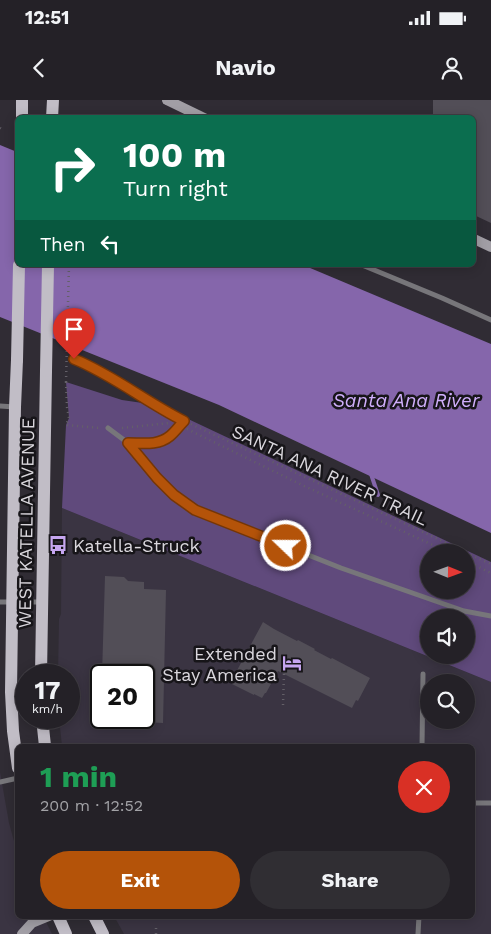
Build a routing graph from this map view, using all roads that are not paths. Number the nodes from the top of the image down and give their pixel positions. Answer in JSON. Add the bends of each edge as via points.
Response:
{"nodes":[{"id":1,"x":22,"y":100,"type":"edge"},
{"id":2,"x":53,"y":100,"type":"edge"},
{"id":3,"x":167,"y":100,"type":"edge"},
{"id":4,"x":22,"y":115,"type":"edge"},
{"id":5,"x":52,"y":115,"type":"edge"},
{"id":6,"x":198,"y":115,"type":"edge"},
{"id":7,"x":476,"y":240,"type":"edge"},
{"id":8,"x":491,"y":248,"type":"edge"},
{"id":9,"x":19,"y":267,"type":"edge"},
{"id":10,"x":48,"y":267,"type":"edge"},
{"id":11,"x":367,"y":267,"type":"edge"},
{"id":12,"x":491,"y":320,"type":"edge"},
{"id":13,"x":74,"y":359,"type":"dead end"},
{"id":14,"x":0,"y":406,"type":"edge"},
{"id":15,"x":15,"y":407,"type":"junction"},
{"id":16,"x":108,"y":428,"type":"road end"},
{"id":17,"x":128,"y":443,"type":"junction"},
{"id":18,"x":6,"y":602,"type":"edge"},
{"id":19,"x":42,"y":602,"type":"junction"},
{"id":20,"x":491,"y":616,"type":"edge"},
{"id":21,"x":41,"y":664,"type":"edge"},
{"id":22,"x":43,"y":729,"type":"edge"},
{"id":23,"x":422,"y":729,"type":"edge"},
{"id":24,"x":45,"y":744,"type":"edge"},
{"id":25,"x":422,"y":744,"type":"edge"},
{"id":26,"x":15,"y":747,"type":"edge"},
{"id":27,"x":15,"y":779,"type":"edge"},
{"id":28,"x":0,"y":782,"type":"edge"},
{"id":29,"x":475,"y":803,"type":"edge"},
{"id":30,"x":491,"y":803,"type":"edge"},
{"id":31,"x":39,"y":919,"type":"edge"},
{"id":32,"x":59,"y":919,"type":"edge"},
{"id":33,"x":96,"y":919,"type":"edge"},
{"id":34,"x":419,"y":919,"type":"edge"},
{"id":35,"x":22,"y":934,"type":"edge"},
{"id":36,"x":66,"y":934,"type":"edge"},
{"id":37,"x":103,"y":934,"type":"edge"},
{"id":38,"x":418,"y":934,"type":"edge"}],
"edges":[{"from":1,"to":4,"type":"main road"},
{"from":2,"to":5,"type":"main road"},
{"from":3,"to":6,"type":"main road"},
{"from":7,"to":8,"type":"main road"},
{"from":9,"to":15,"type":"main road","name":"WEST KATELLA AVENUE","bridge":true},
{"from":10,"to":19,"type":"main road","name":"WEST KATELLA AVENUE","bridge":true},
{"from":11,"to":12,"type":"lane"},
{"from":13,"to":17,"type":"lane","via":[[184,421],[164,440]]},
{"from":14,"to":15,"type":"lane"},
{"from":15,"to":18,"type":"main road","name":"WEST KATELLA AVENUE"},
{"from":16,"to":17,"type":"lane"},
{"from":17,"to":20,"type":"lane","via":[[157,478],[195,510],[341,568],[464,611]]},
{"from":18,"to":19,"type":"lane"},
{"from":18,"to":26,"type":"main road","name":"WEST KATELLA AVENUE"},
{"from":19,"to":21,"type":"main road","name":"WEST KATELLA AVENUE"},
{"from":22,"to":24,"type":"main road"},
{"from":23,"to":25,"type":"lane"},
{"from":27,"to":28,"type":"lane"},
{"from":29,"to":30,"type":"lane"},
{"from":31,"to":35,"type":"main road"},
{"from":32,"to":36,"type":"main road"},
{"from":33,"to":37,"type":"main road"},
{"from":34,"to":38,"type":"lane"}]}
